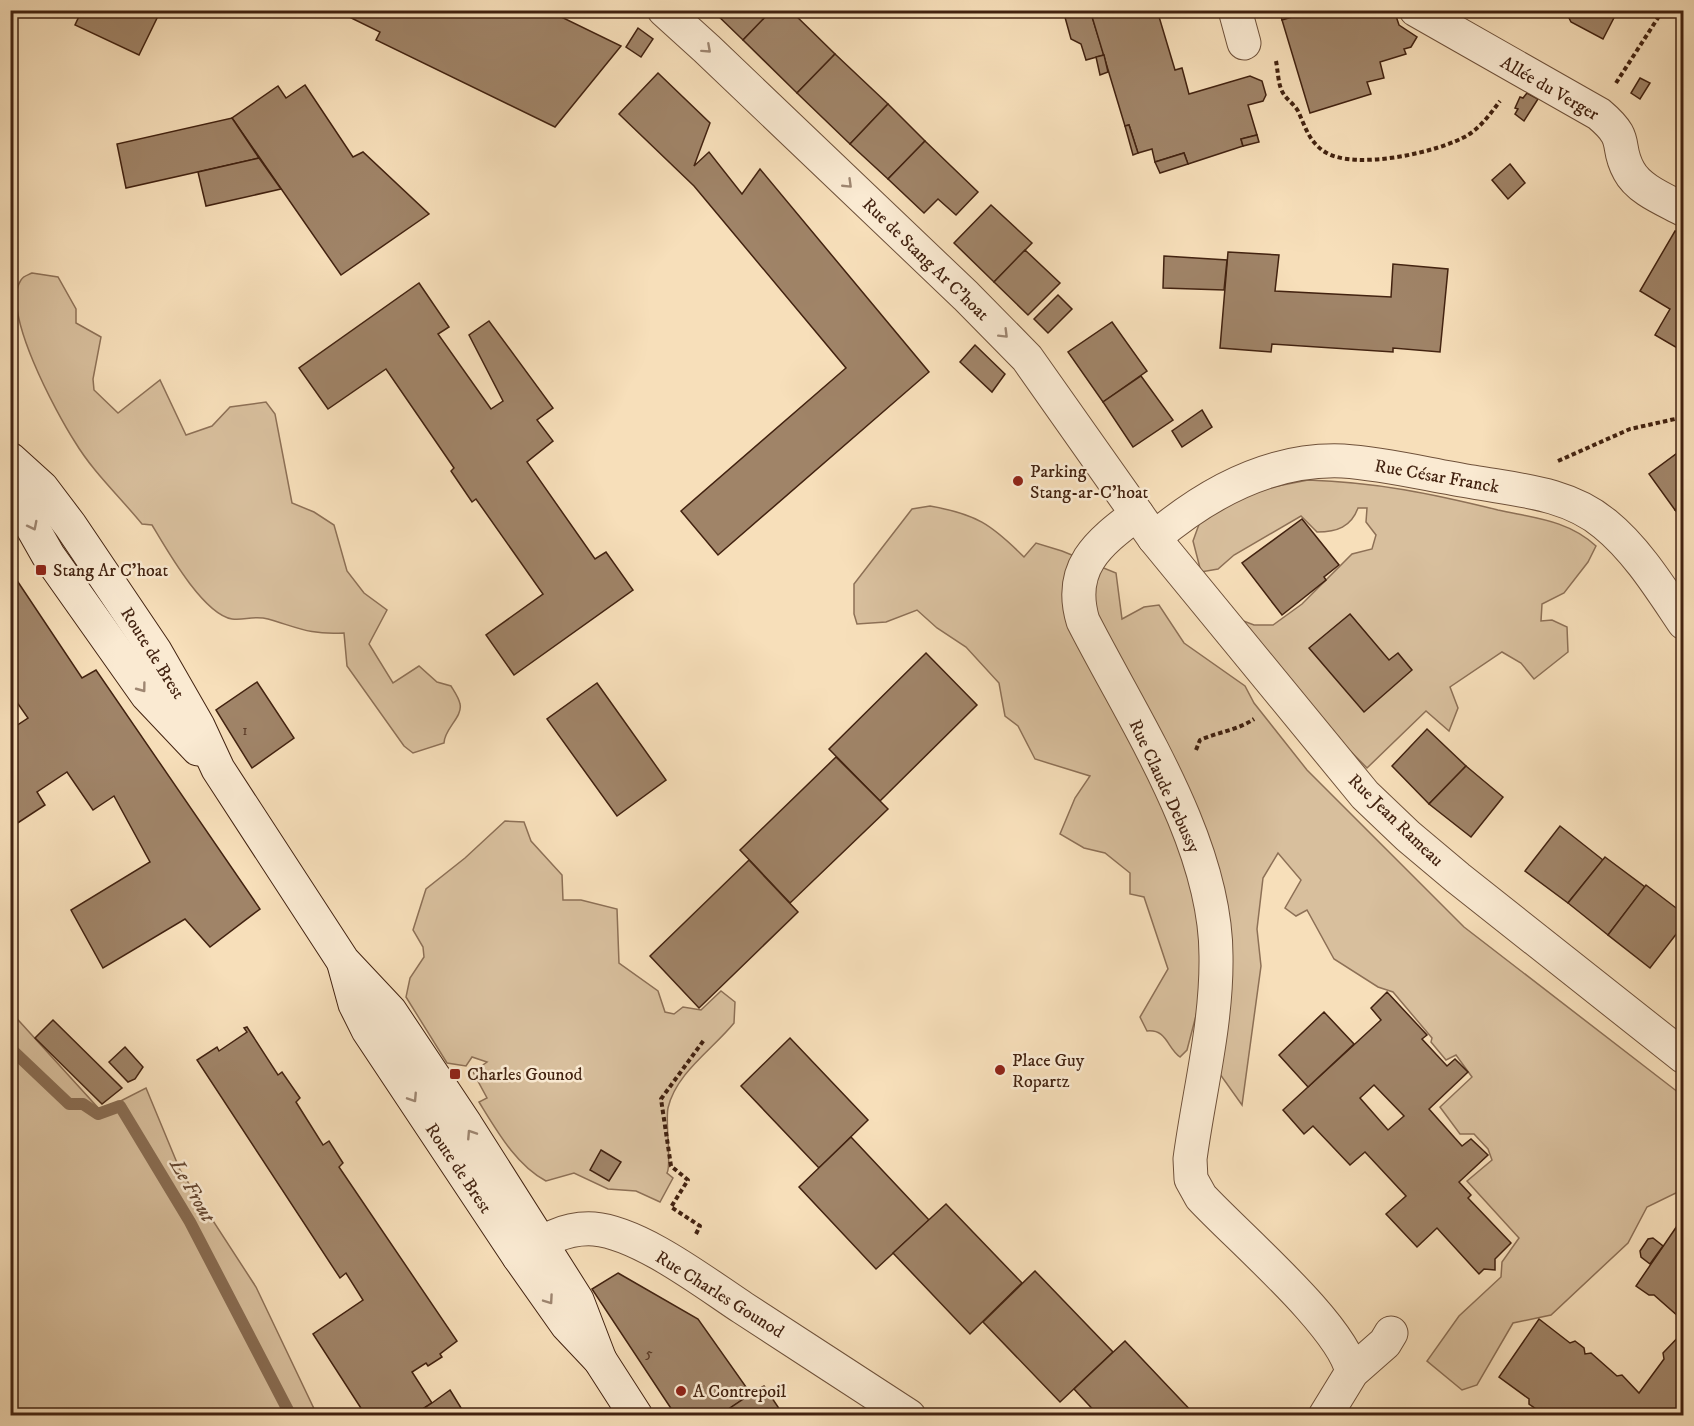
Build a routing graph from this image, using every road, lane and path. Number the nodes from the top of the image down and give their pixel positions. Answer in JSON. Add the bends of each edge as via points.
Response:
{"nodes":[{"id":1,"x":44,"y":10,"type":"edge"},
{"id":2,"x":664,"y":10,"type":"edge"},
{"id":3,"x":1235,"y":10,"type":"edge"},
{"id":4,"x":1416,"y":10,"type":"edge"},
{"id":5,"x":1663,"y":10,"type":"edge"},
{"id":6,"x":43,"y":16,"type":"dead end"},
{"id":7,"x":1244,"y":43,"type":"joint"},
{"id":8,"x":1518,"y":69,"type":"junction"},
{"id":9,"x":1599,"y":114,"type":"junction"},
{"id":10,"x":1683,"y":210,"type":"edge"},
{"id":11,"x":1683,"y":417,"type":"edge"},
{"id":12,"x":10,"y":459,"type":"edge"},
{"id":13,"x":10,"y":472,"type":"edge"},
{"id":14,"x":1538,"y":493,"type":"junction"},
{"id":15,"x":1146,"y":526,"type":"junction"},
{"id":16,"x":1683,"y":623,"type":"edge"},
{"id":17,"x":1284,"y":698,"type":"junction"},
{"id":18,"x":1197,"y":755,"type":"dead end"},
{"id":19,"x":218,"y":769,"type":"junction"},
{"id":20,"x":704,"y":1040,"type":"dead end"},
{"id":21,"x":1683,"y":1057,"type":"edge"},
{"id":22,"x":697,"y":1232,"type":"dead end"},
{"id":23,"x":530,"y":1250,"type":"junction"},
{"id":24,"x":1391,"y":1333,"type":"dead end"},
{"id":25,"x":1352,"y":1372,"type":"junction"},
{"id":26,"x":636,"y":1416,"type":"edge"},
{"id":27,"x":909,"y":1416,"type":"edge"},
{"id":28,"x":1325,"y":1416,"type":"edge"}],
"edges":[{"from":1,"to":6,"type":"path"},
{"from":2,"to":15,"type":"street","name":"Rue de Stang Ar C'hoat","one_way":true,"via":[[1018,350]]},
{"from":3,"to":7,"type":"street"},
{"from":4,"to":8,"type":"street","name":"Allée du Verger"},
{"from":5,"to":9,"type":"path","via":[[1628,60]]},
{"from":7,"to":8,"type":"path","via":[[1275,60],[1282,92],[1297,110],[1312,140],[1325,152],[1351,160],[1390,159],[1468,135],[1492,112]]},
{"from":8,"to":9,"type":"street","name":"Allée du Verger"},
{"from":9,"to":10,"type":"street","name":"Allée du Verger","via":[[1615,127],[1622,140],[1633,178]]},
{"from":11,"to":14,"type":"path","via":[[1630,429],[1580,449],[1550,465]]},
{"from":12,"to":19,"type":"street","name":"Route de Brest","via":[[42,488],[155,651]]},
{"from":13,"to":19,"type":"street","name":"Route de Brest","one_way":true,"via":[[48,555],[129,671],[166,717]]},
{"from":14,"to":15,"type":"street","name":"Rue César Franck","via":[[1408,469],[1318,461],[1271,470]]},
{"from":14,"to":16,"type":"street","name":"Rue César Franck","via":[[1566,500],[1605,523],[1634,554]]},
{"from":15,"to":17,"type":"street","name":"Rue Jean Rameau"},
{"from":15,"to":25,"type":"street","name":"Rue Claude Debussy","via":[[1104,540],[1081,573],[1078,601],[1083,621],[1169,787],[1211,897],[1215,991],[1190,1159],[1195,1190],[1321,1320],[1348,1357]]},
{"from":17,"to":18,"type":"path","via":[[1245,725],[1200,740],[1195,748]]},
{"from":17,"to":21,"type":"street","name":"Rue Jean Rameau","via":[[1365,795],[1408,836]]},
{"from":19,"to":23,"type":"street","name":"Route de Brest","via":[[343,961],[390,1011]]},
{"from":20,"to":22,"type":"path","via":[[664,1092],[661,1106],[672,1166],[688,1180],[671,1207],[700,1226]]},
{"from":23,"to":26,"type":"street","name":"Route de Brest","via":[[577,1300],[600,1360]]},
{"from":23,"to":27,"type":"street","name":"Rue Charles Gounod","via":[[571,1230],[596,1229],[615,1234],[653,1251]]},
{"from":24,"to":25,"type":"street"},
{"from":25,"to":28,"type":"street"}]}
